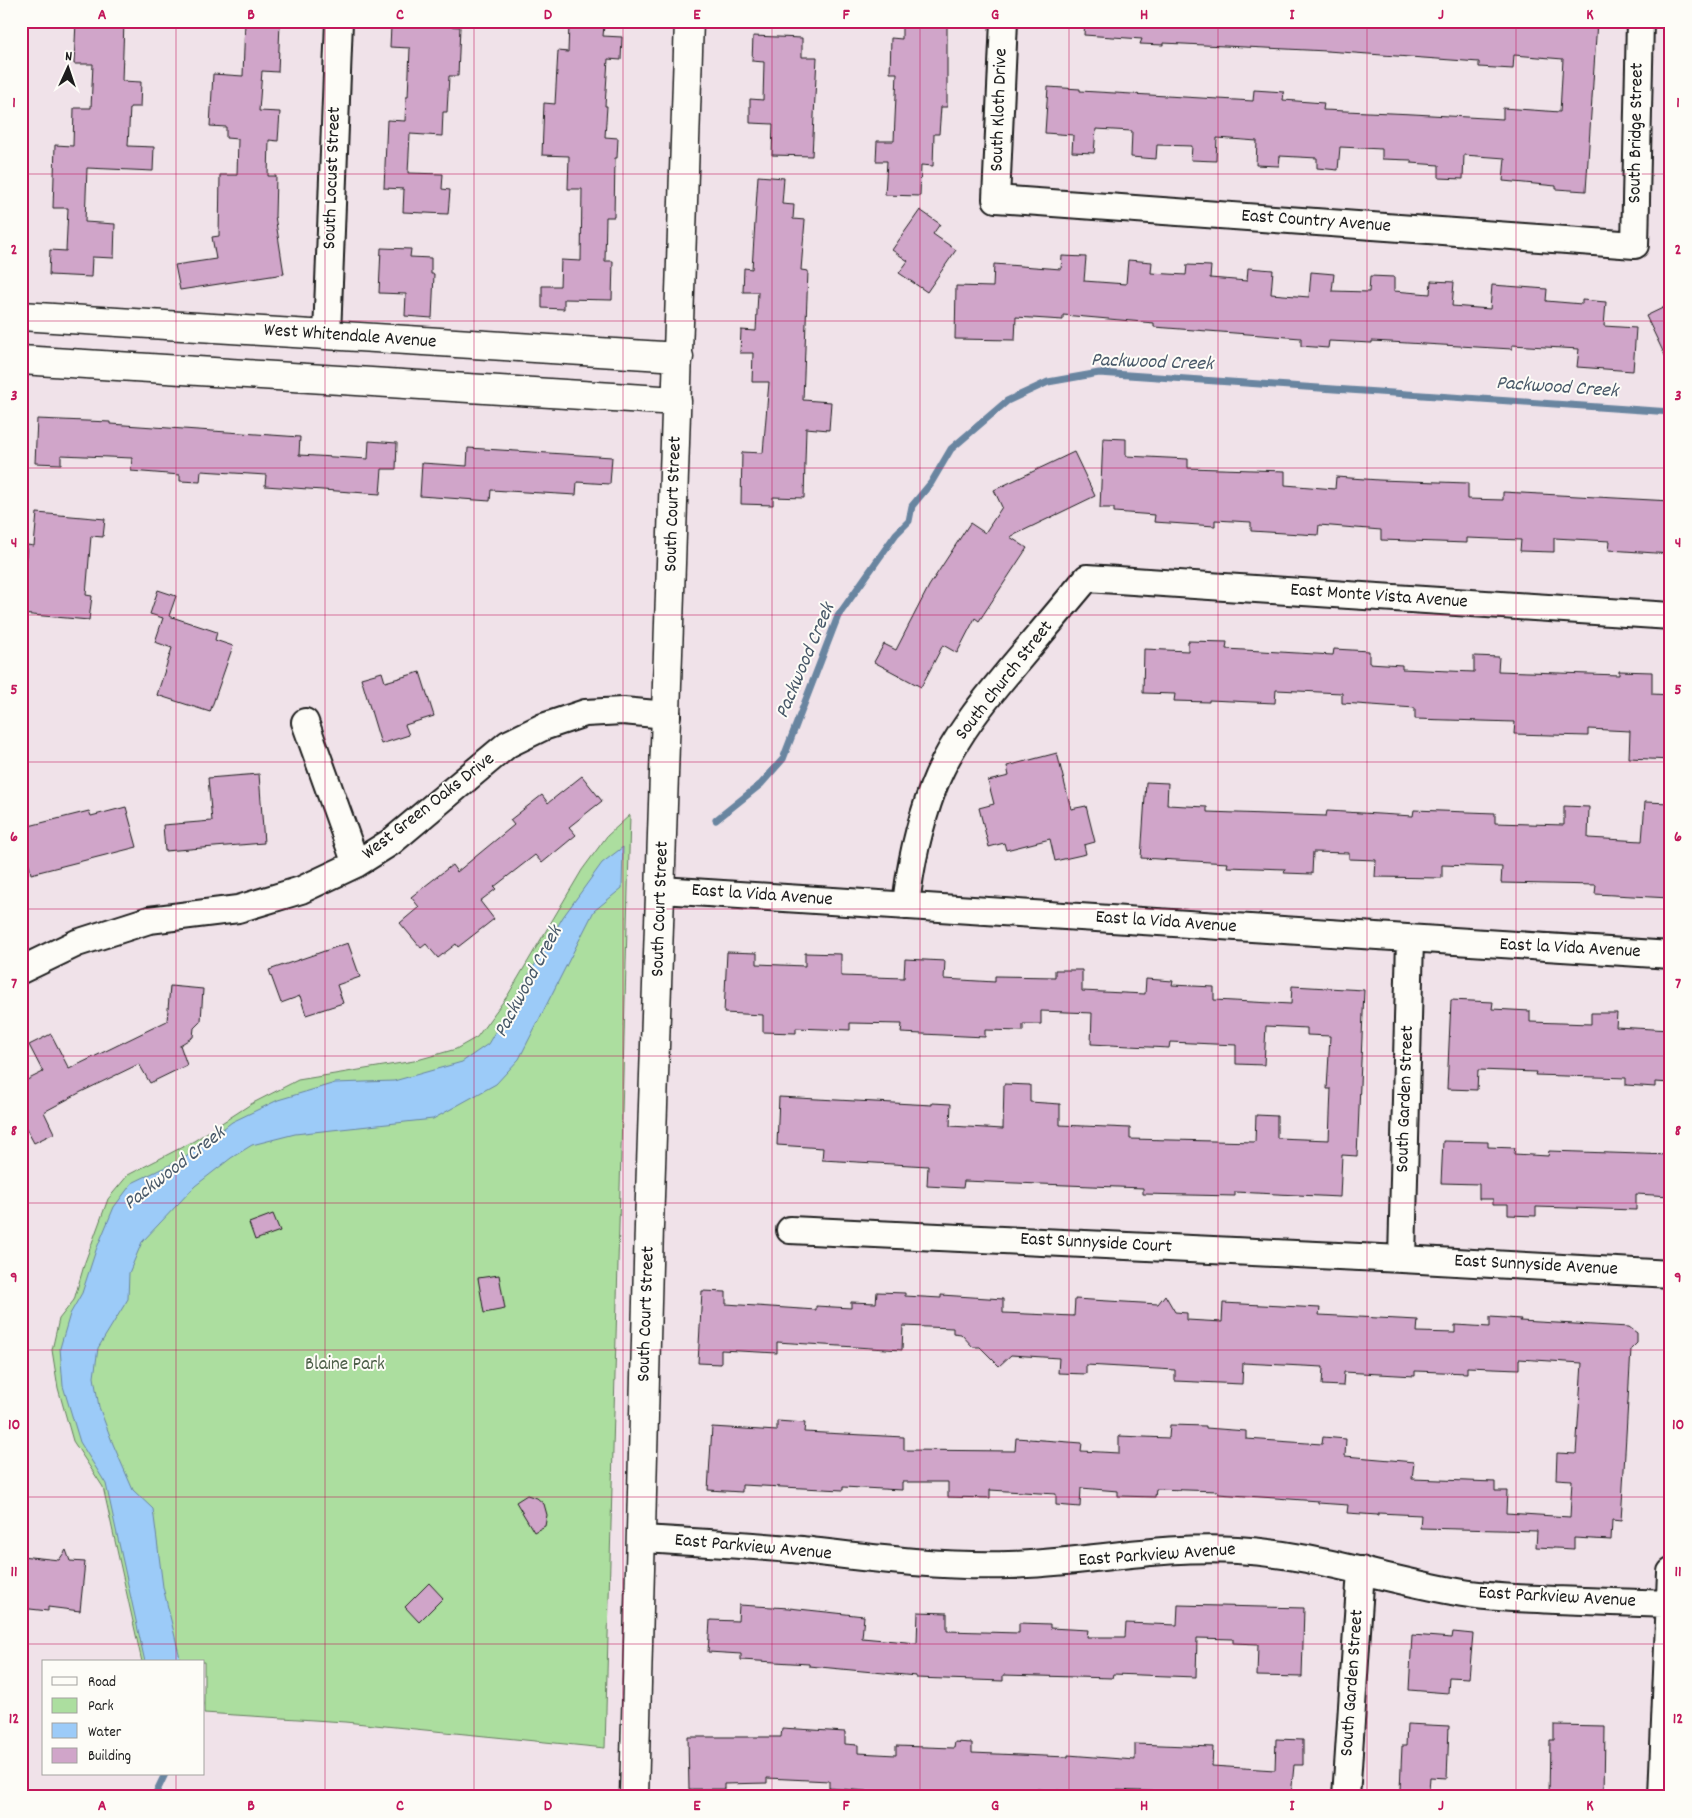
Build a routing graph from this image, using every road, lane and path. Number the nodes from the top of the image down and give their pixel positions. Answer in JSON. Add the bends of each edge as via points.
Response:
{"nodes":[{"id":1,"x":340,"y":21,"type":"edge"},
{"id":2,"x":689,"y":21,"type":"edge"},
{"id":3,"x":1004,"y":21,"type":"edge"},
{"id":4,"x":1640,"y":21,"type":"edge"},
{"id":5,"x":996,"y":199,"type":"joint"},
{"id":6,"x":1635,"y":245,"type":"joint"},
{"id":7,"x":21,"y":316,"type":"edge"},
{"id":8,"x":327,"y":335,"type":"junction"},
{"id":9,"x":679,"y":357,"type":"junction"},
{"id":10,"x":21,"y":360,"type":"edge"},
{"id":11,"x":677,"y":401,"type":"junction"},
{"id":12,"x":1087,"y":578,"type":"joint"},
{"id":13,"x":1671,"y":616,"type":"edge"},
{"id":14,"x":667,"y":714,"type":"junction"},
{"id":15,"x":305,"y":722,"type":"dead end"},
{"id":16,"x":356,"y":864,"type":"junction"},
{"id":17,"x":662,"y":890,"type":"junction"},
{"id":18,"x":906,"y":906,"type":"junction"},
{"id":19,"x":1410,"y":939,"type":"junction"},
{"id":20,"x":1671,"y":955,"type":"edge"},
{"id":21,"x":21,"y":970,"type":"edge"},
{"id":22,"x":790,"y":1230,"type":"dead end"},
{"id":23,"x":1402,"y":1259,"type":"junction"},
{"id":24,"x":1671,"y":1274,"type":"edge"},
{"id":25,"x":641,"y":1539,"type":"junction"},
{"id":26,"x":1360,"y":1570,"type":"junction"},
{"id":27,"x":1671,"y":1572,"type":"edge"},
{"id":28,"x":1670,"y":1604,"type":"junction"},
{"id":29,"x":634,"y":1797,"type":"edge"},
{"id":30,"x":1346,"y":1797,"type":"edge"},
{"id":31,"x":1662,"y":1797,"type":"edge"}],
"edges":[{"from":1,"to":8,"type":"street","name":"South Locust Street"},
{"from":2,"to":9,"type":"street","name":"South Court Street"},
{"from":3,"to":5,"type":"street","name":"South Kloth Drive"},
{"from":4,"to":6,"type":"street","name":"South Bridge Street"},
{"from":5,"to":6,"type":"street","name":"East Country Avenue"},
{"from":7,"to":8,"type":"street","name":"West Whitendale Avenue"},
{"from":8,"to":9,"type":"street","name":"West Whitendale Avenue"},
{"from":9,"to":11,"type":"street","name":"South Court Street"},
{"from":10,"to":11,"type":"street"},
{"from":11,"to":14,"type":"street","name":"South Court Street"},
{"from":12,"to":13,"type":"street","name":"East Monte Vista Avenue"},
{"from":12,"to":18,"type":"street","name":"South Church Street","via":[[986,699],[953,748],[934,787],[918,834]]},
{"from":14,"to":16,"type":"street","name":"West Green Oaks Drive","via":[[585,713],[534,731],[508,744],[391,842]]},
{"from":14,"to":17,"type":"street","name":"South Court Street"},
{"from":15,"to":16,"type":"street"},
{"from":16,"to":21,"type":"street","name":"West Green Oaks Drive","via":[[301,890],[238,909],[149,920],[77,943]]},
{"from":17,"to":18,"type":"street","name":"East la Vida Avenue"},
{"from":17,"to":25,"type":"street","name":"South Court Street"},
{"from":18,"to":19,"type":"street","name":"East la Vida Avenue"},
{"from":19,"to":20,"type":"street","name":"East la Vida Avenue"},
{"from":19,"to":23,"type":"street","name":"South Garden Street"},
{"from":22,"to":23,"type":"street","name":"East Sunnyside Court"},
{"from":23,"to":24,"type":"street","name":"East Sunnyside Avenue"},
{"from":25,"to":26,"type":"street","name":"East Parkview Avenue","via":[[956,1565],[1009,1565],[1192,1550],[1235,1550],[1279,1553]]},
{"from":25,"to":29,"type":"street","name":"South Court Street"},
{"from":26,"to":28,"type":"street","name":"East Parkview Avenue","via":[[1454,1592],[1509,1598]]},
{"from":26,"to":30,"type":"street","name":"South Garden Street"},
{"from":27,"to":28,"type":"street"},
{"from":28,"to":31,"type":"street"}]}
